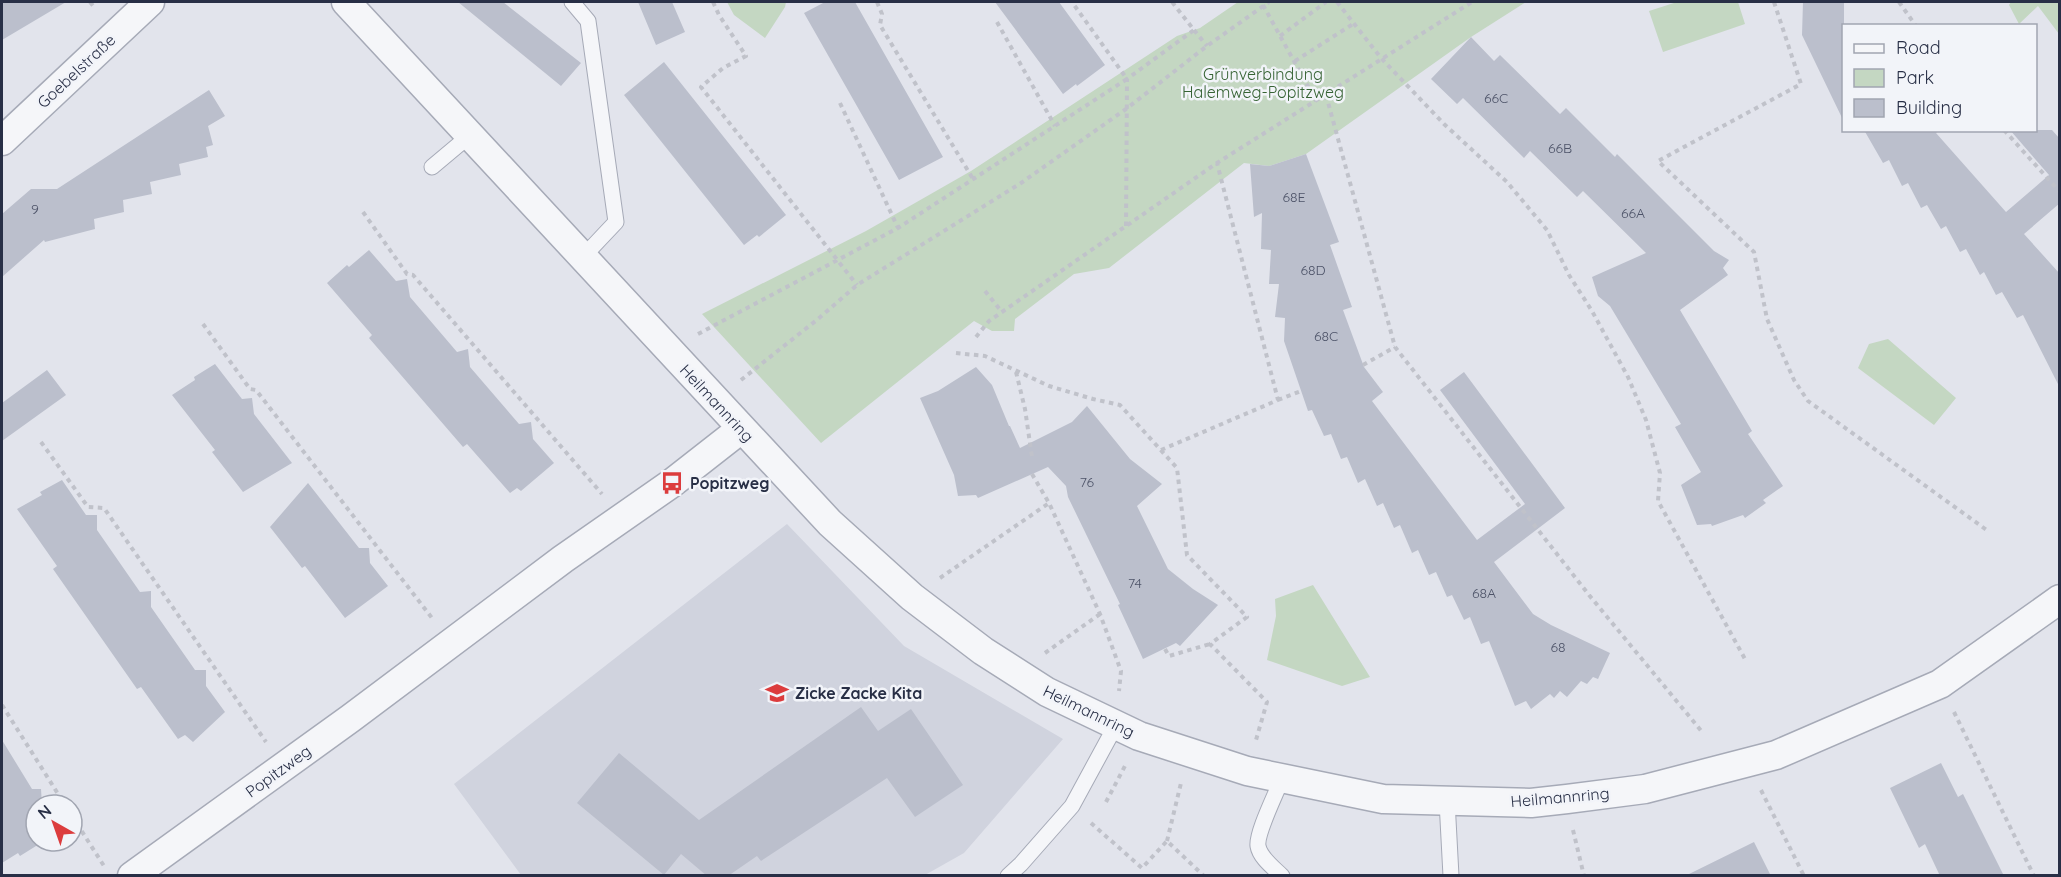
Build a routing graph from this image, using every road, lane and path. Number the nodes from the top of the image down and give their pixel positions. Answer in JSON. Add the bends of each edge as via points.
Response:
{"nodes":[{"id":1,"x":90,"y":2,"type":"edge"},
{"id":2,"x":150,"y":2,"type":"edge"},
{"id":3,"x":346,"y":2,"type":"edge"},
{"id":4,"x":572,"y":2,"type":"edge"},
{"id":5,"x":712,"y":2,"type":"edge"},
{"id":6,"x":877,"y":2,"type":"edge"},
{"id":7,"x":1072,"y":2,"type":"edge"},
{"id":8,"x":1172,"y":2,"type":"edge"},
{"id":9,"x":1269,"y":2,"type":"edge"},
{"id":10,"x":1326,"y":2,"type":"edge"},
{"id":11,"x":1337,"y":2,"type":"edge"},
{"id":12,"x":1472,"y":2,"type":"edge"},
{"id":13,"x":1774,"y":2,"type":"edge"},
{"id":14,"x":1899,"y":2,"type":"edge"},
{"id":15,"x":1263,"y":5,"type":"junction"},
{"id":16,"x":94,"y":7,"type":"dead end"},
{"id":17,"x":997,"y":22,"type":"dead end"},
{"id":18,"x":1353,"y":24,"type":"junction"},
{"id":19,"x":1915,"y":24,"type":"edge"},
{"id":20,"x":1194,"y":30,"type":"junction"},
{"id":21,"x":1280,"y":36,"type":"junction"},
{"id":22,"x":1207,"y":46,"type":"junction"},
{"id":23,"x":1381,"y":58,"type":"junction"},
{"id":24,"x":1295,"y":61,"type":"junction"},
{"id":25,"x":1127,"y":79,"type":"junction"},
{"id":26,"x":1326,"y":95,"type":"junction"},
{"id":27,"x":1316,"y":101,"type":"junction"},
{"id":28,"x":840,"y":103,"type":"dead end"},
{"id":29,"x":1126,"y":110,"type":"junction"},
{"id":30,"x":1055,"y":126,"type":"junction"},
{"id":31,"x":2006,"y":132,"type":"edge"},
{"id":32,"x":469,"y":136,"type":"junction"},
{"id":33,"x":2,"y":141,"type":"edge"},
{"id":34,"x":1217,"y":164,"type":"junction"},
{"id":35,"x":432,"y":167,"type":"dead end"},
{"id":36,"x":973,"y":179,"type":"junction"},
{"id":37,"x":2060,"y":192,"type":"edge"},
{"id":38,"x":363,"y":212,"type":"dead end"},
{"id":39,"x":1126,"y":226,"type":"junction"},
{"id":40,"x":898,"y":228,"type":"junction"},
{"id":41,"x":582,"y":258,"type":"junction"},
{"id":42,"x":838,"y":260,"type":"junction"},
{"id":43,"x":857,"y":285,"type":"junction"},
{"id":44,"x":986,"y":291,"type":"dead end"},
{"id":45,"x":1002,"y":312,"type":"junction"},
{"id":46,"x":203,"y":324,"type":"dead end"},
{"id":47,"x":976,"y":337,"type":"dead end"},
{"id":48,"x":1395,"y":347,"type":"junction"},
{"id":49,"x":668,"y":350,"type":"junction"},
{"id":50,"x":956,"y":353,"type":"dead end"},
{"id":51,"x":1363,"y":365,"type":"dead end"},
{"id":52,"x":1016,"y":372,"type":"junction"},
{"id":53,"x":740,"y":380,"type":"dead end"},
{"id":54,"x":1301,"y":391,"type":"dead end"},
{"id":55,"x":1278,"y":400,"type":"junction"},
{"id":56,"x":741,"y":429,"type":"junction"},
{"id":57,"x":41,"y":442,"type":"dead end"},
{"id":58,"x":1161,"y":450,"type":"junction"},
{"id":59,"x":1032,"y":457,"type":"dead end"},
{"id":60,"x":1032,"y":474,"type":"dead end"},
{"id":61,"x":1049,"y":503,"type":"junction"},
{"id":62,"x":622,"y":518,"type":"junction"},
{"id":63,"x":1988,"y":531,"type":"dead end"},
{"id":64,"x":912,"y":597,"type":"junction"},
{"id":65,"x":2060,"y":598,"type":"edge"},
{"id":66,"x":1100,"y":614,"type":"junction"},
{"id":67,"x":451,"y":643,"type":"junction"},
{"id":68,"x":1210,"y":644,"type":"junction"},
{"id":69,"x":1165,"y":649,"type":"dead end"},
{"id":70,"x":1744,"y":659,"type":"dead end"},
{"id":71,"x":1017,"y":672,"type":"junction"},
{"id":72,"x":1940,"y":684,"type":"junction"},
{"id":73,"x":2,"y":705,"type":"edge"},
{"id":74,"x":1116,"y":725,"type":"junction"},
{"id":75,"x":1702,"y":733,"type":"dead end"},
{"id":76,"x":1188,"y":752,"type":"junction"},
{"id":77,"x":1748,"y":762,"type":"junction"},
{"id":78,"x":284,"y":767,"type":"junction"},
{"id":79,"x":1247,"y":771,"type":"junction"},
{"id":80,"x":1282,"y":778,"type":"junction"},
{"id":81,"x":57,"y":793,"type":"edge"},
{"id":82,"x":1567,"y":799,"type":"junction"},
{"id":83,"x":1447,"y":801,"type":"junction"},
{"id":84,"x":1072,"y":806,"type":"junction"},
{"id":85,"x":84,"y":835,"type":"edge"},
{"id":86,"x":1167,"y":841,"type":"junction"},
{"id":87,"x":105,"y":868,"type":"dead end"},
{"id":88,"x":132,"y":876,"type":"edge"},
{"id":89,"x":1008,"y":876,"type":"edge"},
{"id":90,"x":1204,"y":876,"type":"edge"},
{"id":91,"x":1282,"y":876,"type":"edge"},
{"id":92,"x":1451,"y":876,"type":"edge"},
{"id":93,"x":1584,"y":876,"type":"edge"},
{"id":94,"x":1804,"y":876,"type":"edge"},
{"id":95,"x":2034,"y":876,"type":"edge"}],
"edges":[{"from":1,"to":16,"type":"path"},
{"from":2,"to":33,"type":"street","name":"Goebelstraße"},
{"from":3,"to":32,"type":"street","name":"Heilmannring"},
{"from":4,"to":41,"type":"lane","via":[[588,21],[616,222]]},
{"from":5,"to":42,"type":"path","via":[[746,56],[723,68],[702,87]]},
{"from":6,"to":36,"type":"path","via":[[882,14],[880,24]]},
{"from":7,"to":25,"type":"path"},
{"from":8,"to":20,"type":"path"},
{"from":9,"to":15,"type":"path"},
{"from":10,"to":21,"type":"path"},
{"from":11,"to":18,"type":"path"},
{"from":12,"to":23,"type":"path"},
{"from":13,"to":63,"type":"path","via":[[1801,84],[1658,161],[1754,252],[1767,319],[1794,380],[1808,401]]},
{"from":14,"to":19,"type":"path"},
{"from":15,"to":21,"type":"path"},
{"from":15,"to":22,"type":"path"},
{"from":17,"to":30,"type":"path"},
{"from":18,"to":23,"type":"path"},
{"from":18,"to":24,"type":"path"},
{"from":20,"to":22,"type":"path"},
{"from":20,"to":25,"type":"path"},
{"from":21,"to":24,"type":"path"},
{"from":22,"to":29,"type":"path"},
{"from":23,"to":26,"type":"path"},
{"from":23,"to":70,"type":"path","via":[[1507,182],[1547,230],[1628,377],[1646,420],[1660,473],[1658,501]]},
{"from":24,"to":27,"type":"path"},
{"from":25,"to":29,"type":"path"},
{"from":25,"to":30,"type":"path"},
{"from":26,"to":27,"type":"path"},
{"from":26,"to":48,"type":"path"},
{"from":27,"to":34,"type":"path"},
{"from":28,"to":40,"type":"path"},
{"from":29,"to":39,"type":"path"},
{"from":29,"to":43,"type":"path","via":[[1021,183]]},
{"from":30,"to":36,"type":"path"},
{"from":31,"to":37,"type":"path"},
{"from":32,"to":35,"type":"lane"},
{"from":32,"to":41,"type":"street","name":"Heilmannring"},
{"from":34,"to":39,"type":"path"},
{"from":34,"to":55,"type":"path"},
{"from":36,"to":40,"type":"path"},
{"from":38,"to":62,"type":"path","via":[[407,274],[413,275]]},
{"from":39,"to":45,"type":"path"},
{"from":40,"to":42,"type":"path"},
{"from":41,"to":49,"type":"street","name":"Heilmannring"},
{"from":42,"to":43,"type":"path"},
{"from":42,"to":49,"type":"path"},
{"from":43,"to":53,"type":"path"},
{"from":44,"to":45,"type":"path"},
{"from":45,"to":47,"type":"path","via":[[988,321]]},
{"from":46,"to":67,"type":"path","via":[[234,370],[250,389],[256,390]]},
{"from":48,"to":51,"type":"path"},
{"from":48,"to":75,"type":"path"},
{"from":49,"to":56,"type":"street","name":"Heilmannring"},
{"from":50,"to":52,"type":"path","via":[[985,356]]},
{"from":52,"to":58,"type":"path","via":[[1049,386],[1120,405]]},
{"from":52,"to":59,"type":"path"},
{"from":54,"to":55,"type":"path"},
{"from":55,"to":58,"type":"path"},
{"from":56,"to":62,"type":"street","name":"Popitzweg"},
{"from":56,"to":64,"type":"street","name":"Heilmannring","via":[[830,523]]},
{"from":57,"to":78,"type":"path","via":[[88,507],[104,508]]},
{"from":58,"to":68,"type":"path","via":[[1178,468],[1187,555],[1247,617]]},
{"from":60,"to":61,"type":"path"},
{"from":61,"to":64,"type":"path"},
{"from":61,"to":66,"type":"path"},
{"from":62,"to":67,"type":"street","name":"Popitzweg"},
{"from":64,"to":71,"type":"street","name":"Heilmannring"},
{"from":65,"to":72,"type":"street","name":"Heilmannring"},
{"from":66,"to":71,"type":"path"},
{"from":66,"to":74,"type":"path","via":[[1121,671]]},
{"from":67,"to":78,"type":"street","name":"Popitzweg"},
{"from":68,"to":69,"type":"path","via":[[1169,656]]},
{"from":68,"to":79,"type":"path","via":[[1267,702]]},
{"from":71,"to":74,"type":"street","name":"Heilmannring","via":[[1047,692]]},
{"from":72,"to":77,"type":"street","name":"Heilmannring","via":[[1776,755]]},
{"from":72,"to":95,"type":"path"},
{"from":73,"to":81,"type":"path"},
{"from":74,"to":76,"type":"street","name":"Heilmannring"},
{"from":74,"to":84,"type":"lane"},
{"from":76,"to":79,"type":"street","name":"Heilmannring"},
{"from":76,"to":86,"type":"path"},
{"from":77,"to":82,"type":"street","name":"Heilmannring","via":[[1645,789]]},
{"from":77,"to":94,"type":"path"},
{"from":78,"to":88,"type":"street","name":"Popitzweg"},
{"from":79,"to":80,"type":"street","name":"Heilmannring"},
{"from":80,"to":83,"type":"street","name":"Heilmannring","via":[[1383,799]]},
{"from":80,"to":91,"type":"lane","via":[[1259,833],[1258,846]]},
{"from":82,"to":83,"type":"street","name":"Heilmannring","via":[[1531,803]]},
{"from":82,"to":93,"type":"path"},
{"from":83,"to":92,"type":"lane"},
{"from":84,"to":86,"type":"path","via":[[1142,868]]},
{"from":84,"to":89,"type":"lane"},
{"from":85,"to":87,"type":"path"},
{"from":86,"to":90,"type":"path"}]}
